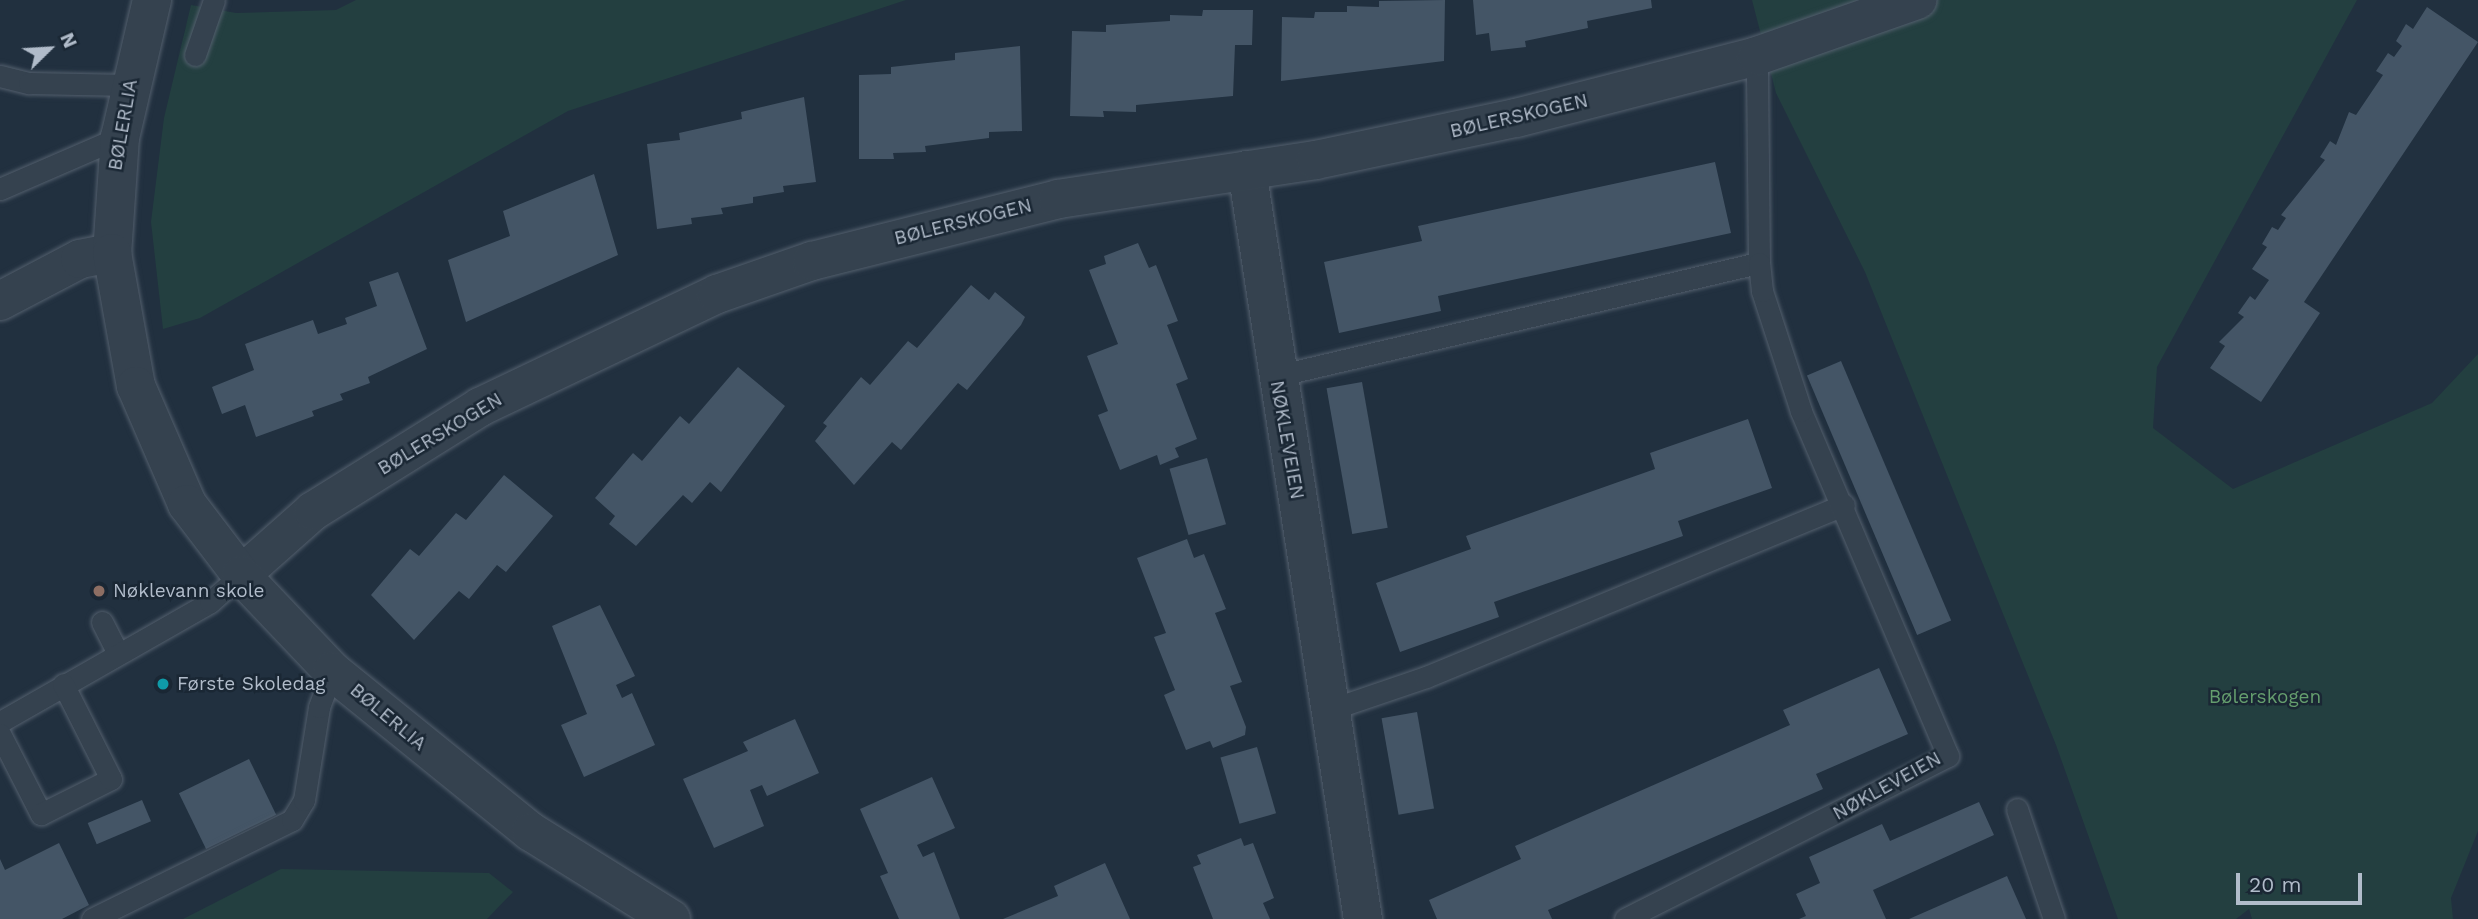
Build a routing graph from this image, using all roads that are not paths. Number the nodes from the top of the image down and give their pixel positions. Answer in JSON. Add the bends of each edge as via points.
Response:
{"nodes":[{"id":1,"x":152,"y":0,"type":"edge"},
{"id":2,"x":214,"y":0,"type":"edge"},
{"id":3,"x":1917,"y":0,"type":"edge"},
{"id":4,"x":195,"y":55,"type":"dead end"},
{"id":5,"x":1757,"y":56,"type":"junction"},
{"id":6,"x":0,"y":76,"type":"edge"},
{"id":7,"x":130,"y":85,"type":"junction"},
{"id":8,"x":120,"y":137,"type":"junction"},
{"id":9,"x":1247,"y":170,"type":"junction"},
{"id":10,"x":0,"y":190,"type":"edge"},
{"id":11,"x":112,"y":253,"type":"junction"},
{"id":12,"x":1759,"y":263,"type":"junction"},
{"id":13,"x":0,"y":301,"type":"edge"},
{"id":14,"x":1276,"y":376,"type":"junction"},
{"id":15,"x":1844,"y":505,"type":"junction"},
{"id":16,"x":241,"y":575,"type":"junction"},
{"id":17,"x":102,"y":622,"type":"dead end"},
{"id":18,"x":118,"y":653,"type":"junction"},
{"id":19,"x":332,"y":671,"type":"junction"},
{"id":20,"x":62,"y":684,"type":"junction"},
{"id":21,"x":1329,"y":710,"type":"junction"},
{"id":22,"x":0,"y":722,"type":"edge"},
{"id":23,"x":0,"y":734,"type":"edge"},
{"id":24,"x":2017,"y":809,"type":"dead end"},
{"id":25,"x":92,"y":919,"type":"edge"},
{"id":26,"x":671,"y":919,"type":"edge"},
{"id":27,"x":1363,"y":919,"type":"edge"},
{"id":28,"x":1625,"y":919,"type":"edge"},
{"id":29,"x":2054,"y":919,"type":"edge"}],
"edges":[{"from":1,"to":7,"type":"street","name":"BØLERLIA"},
{"from":2,"to":4,"type":"lane"},
{"from":3,"to":5,"type":"street","name":"BØLERSKOGEN"},
{"from":5,"to":9,"type":"street","name":"BØLERSKOGEN","via":[[1516,118]]},
{"from":5,"to":12,"type":"lane"},
{"from":6,"to":7,"type":"lane","via":[[29,83]]},
{"from":7,"to":8,"type":"street","name":"BØLERLIA"},
{"from":8,"to":10,"type":"lane"},
{"from":8,"to":11,"type":"street","name":"BØLERLIA"},
{"from":9,"to":14,"type":"street","name":"NØKLEVEIEN"},
{"from":9,"to":16,"type":"street","name":"BØLERSKOGEN","via":[[1128,185],[959,220],[717,294],[480,407],[313,511]]},
{"from":11,"to":13,"type":"street","via":[[80,259]]},
{"from":11,"to":16,"type":"street","name":"BØLERLIA","via":[[120,317],[149,426],[187,504]]},
{"from":12,"to":14,"type":"lane"},
{"from":12,"to":15,"type":"lane","name":"NØKLEVEIEN","via":[[1762,291],[1801,411]]},
{"from":14,"to":21,"type":"street","name":"NØKLEVEIEN"},
{"from":15,"to":21,"type":"lane","via":[[1426,677]]},
{"from":15,"to":28,"type":"lane","name":"NØKLEVEIEN","via":[[1948,756]]},
{"from":16,"to":18,"type":"lane","via":[[210,603]]},
{"from":16,"to":19,"type":"street","name":"BØLERLIA"},
{"from":17,"to":18,"type":"lane"},
{"from":18,"to":20,"type":"lane"},
{"from":19,"to":25,"type":"lane","via":[[319,707],[304,800],[292,820]]},
{"from":19,"to":26,"type":"street","name":"BØLERLIA","via":[[531,832]]},
{"from":20,"to":22,"type":"lane"},
{"from":20,"to":23,"type":"lane","via":[[111,779],[41,814]]},
{"from":21,"to":27,"type":"street","name":"NØKLEVEIEN"},
{"from":24,"to":29,"type":"lane"}]}
